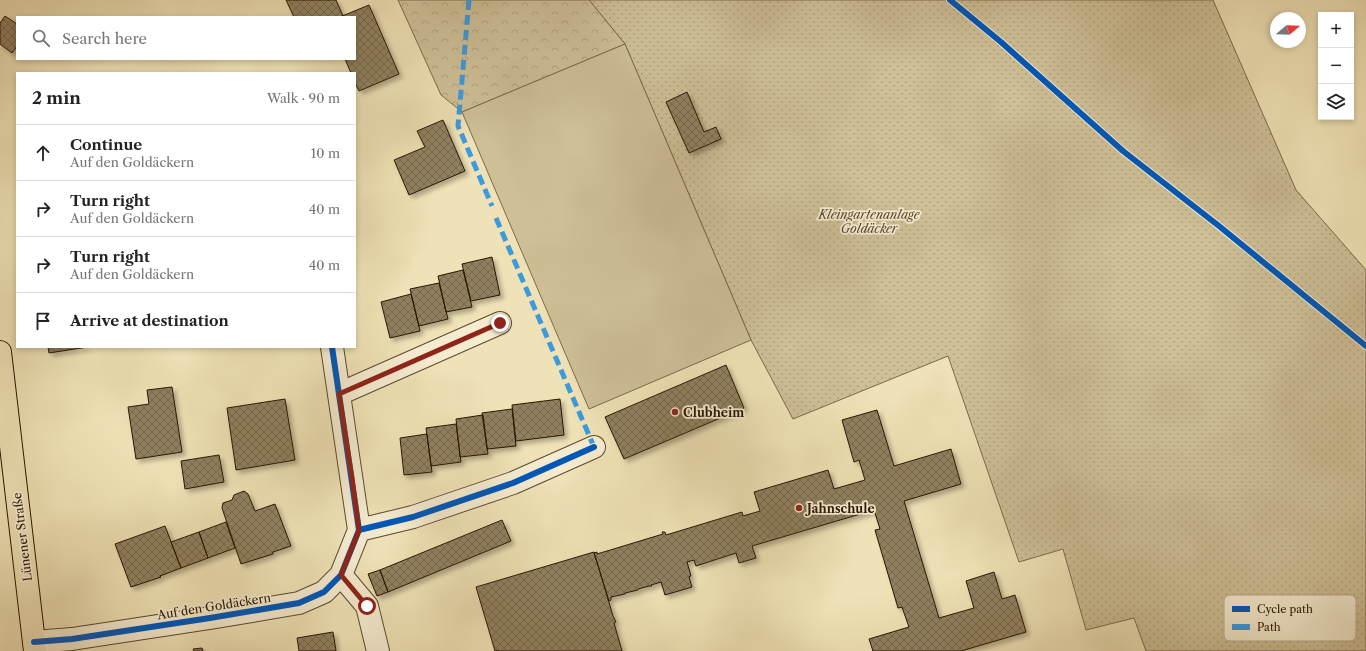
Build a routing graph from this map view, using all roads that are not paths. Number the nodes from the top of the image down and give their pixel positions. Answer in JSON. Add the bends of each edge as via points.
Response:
{"nodes":[{"id":1,"x":500,"y":323,"type":"dead end"},
{"id":2,"x":332,"y":348,"type":"edge"},
{"id":3,"x":0,"y":352,"type":"edge"},
{"id":4,"x":339,"y":394,"type":"junction"},
{"id":5,"x":594,"y":446,"type":"dead end"},
{"id":6,"x":359,"y":530,"type":"junction"},
{"id":7,"x":341,"y":575,"type":"junction"},
{"id":8,"x":35,"y":647,"type":"edge"},
{"id":9,"x":378,"y":651,"type":"edge"}],
"edges":[{"from":1,"to":4,"type":"street"},
{"from":2,"to":4,"type":"street","name":"Auf den Goldäckern"},
{"from":3,"to":8,"type":"main road","name":"Lünener Straße"},
{"from":4,"to":6,"type":"street","name":"Auf den Goldäckern"},
{"from":5,"to":6,"type":"street","via":[[513,483],[412,516]]},
{"from":6,"to":7,"type":"street","name":"Auf den Goldäckern"},
{"from":7,"to":8,"type":"street","name":"Auf den Goldäckern","via":[[324,592],[299,603]]},
{"from":7,"to":9,"type":"street","via":[[367,606]]}]}
